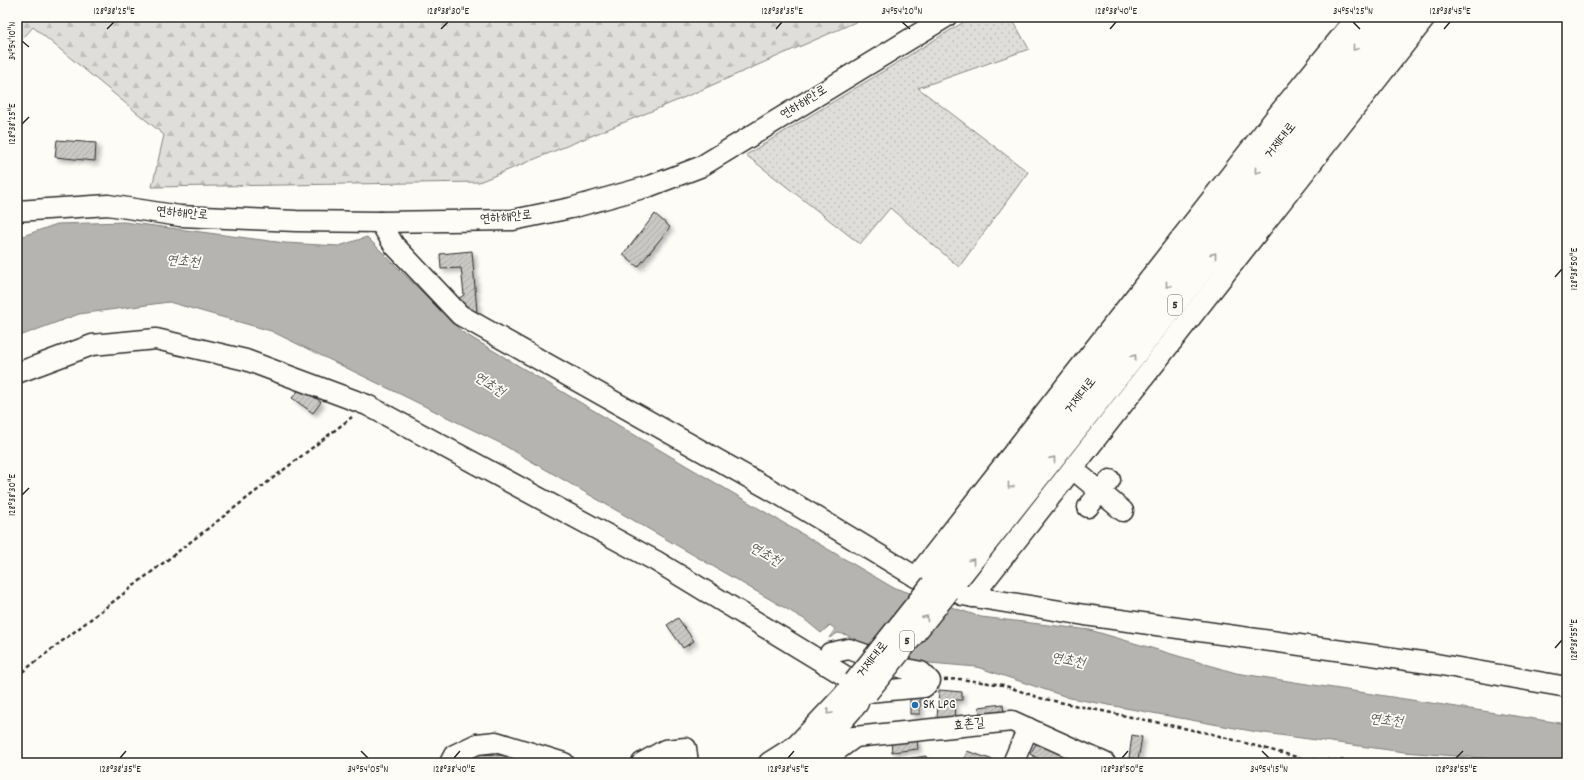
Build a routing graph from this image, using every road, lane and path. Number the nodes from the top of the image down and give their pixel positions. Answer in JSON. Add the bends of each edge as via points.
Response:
{"nodes":[{"id":1,"x":946,"y":17,"type":"edge"},
{"id":2,"x":1357,"y":17,"type":"edge"},
{"id":3,"x":1379,"y":17,"type":"edge"},
{"id":4,"x":1402,"y":17,"type":"edge"},
{"id":5,"x":1426,"y":17,"type":"edge"},
{"id":6,"x":17,"y":210,"type":"edge"},
{"id":7,"x":380,"y":222,"type":"junction"},
{"id":8,"x":17,"y":373,"type":"edge"},
{"id":9,"x":367,"y":405,"type":"junction"},
{"id":10,"x":1073,"y":469,"type":"junction"},
{"id":11,"x":1123,"y":511,"type":"dead end"},
{"id":12,"x":932,"y":584,"type":"junction"},
{"id":13,"x":972,"y":597,"type":"junction"},
{"id":14,"x":824,"y":664,"type":"junction"},
{"id":15,"x":17,"y":676,"type":"edge"},
{"id":16,"x":930,"y":681,"type":"junction"},
{"id":17,"x":861,"y":687,"type":"junction"},
{"id":18,"x":1567,"y":687,"type":"edge"},
{"id":19,"x":1028,"y":728,"type":"junction"},
{"id":20,"x":855,"y":736,"type":"junction"},
{"id":21,"x":825,"y":740,"type":"junction"},
{"id":22,"x":450,"y":763,"type":"edge"},
{"id":23,"x":564,"y":763,"type":"edge"},
{"id":24,"x":642,"y":763,"type":"edge"},
{"id":25,"x":688,"y":763,"type":"edge"},
{"id":26,"x":770,"y":763,"type":"edge"},
{"id":27,"x":798,"y":763,"type":"edge"},
{"id":28,"x":820,"y":763,"type":"edge"},
{"id":29,"x":1013,"y":763,"type":"edge"},
{"id":30,"x":1105,"y":763,"type":"edge"},
{"id":31,"x":1400,"y":763,"type":"edge"}],
"edges":[{"from":1,"to":7,"type":"street","name":"연하해안로","via":[[700,168],[650,186],[571,208],[512,220]]},
{"from":2,"to":12,"type":"street","via":[[1265,131]]},
{"from":3,"to":12,"type":"main road","name":"거제대로","number":"5","one_way":true},
{"from":12,"to":4,"type":"main road","name":"거제대로","number":"5","one_way":true},
{"from":5,"to":10,"type":"street"},
{"from":6,"to":7,"type":"street","name":"연하해안로","via":[[108,205],[180,216]]},
{"from":7,"to":12,"type":"street","via":[[394,245],[460,315],[780,495]]},
{"from":8,"to":9,"type":"street","via":[[92,344],[156,339],[246,360]]},
{"from":9,"to":14,"type":"street","via":[[656,561]]},
{"from":9,"to":15,"type":"path"},
{"from":10,"to":11,"type":"street"},
{"from":10,"to":13,"type":"street"},
{"from":12,"to":13,"type":"street"},
{"from":12,"to":17,"type":"main road","name":"거제대로","number":"5","bridge":true},
{"from":13,"to":18,"type":"street","via":[[1436,664]]},
{"from":14,"to":16,"type":"street","via":[[830,653],[849,649],[921,672]]},
{"from":14,"to":17,"type":"street"},
{"from":16,"to":17,"type":"street","via":[[924,687]]},
{"from":16,"to":31,"type":"path","via":[[960,679],[1003,685],[1040,698],[1212,734],[1304,759]]},
{"from":17,"to":21,"type":"main road","name":"거제대로","number":"5"},
{"from":17,"to":26,"type":"main road","name":"거제대로","number":"5","one_way":true,"via":[[844,696],[797,746]]},
{"from":19,"to":20,"type":"street","name":"효촌길","via":[[1012,721]]},
{"from":19,"to":29,"type":"street"},
{"from":19,"to":30,"type":"street","name":"효촌길"},
{"from":20,"to":21,"type":"street","name":"효촌길"},
{"from":20,"to":28,"type":"street"},
{"from":21,"to":27,"type":"main road","name":"거제대로","number":"5","via":[[812,754]]},
{"from":22,"to":23,"type":"street","via":[[454,756],[477,744],[496,742]]},
{"from":24,"to":25,"type":"street","via":[[665,750],[686,748]]}]}
